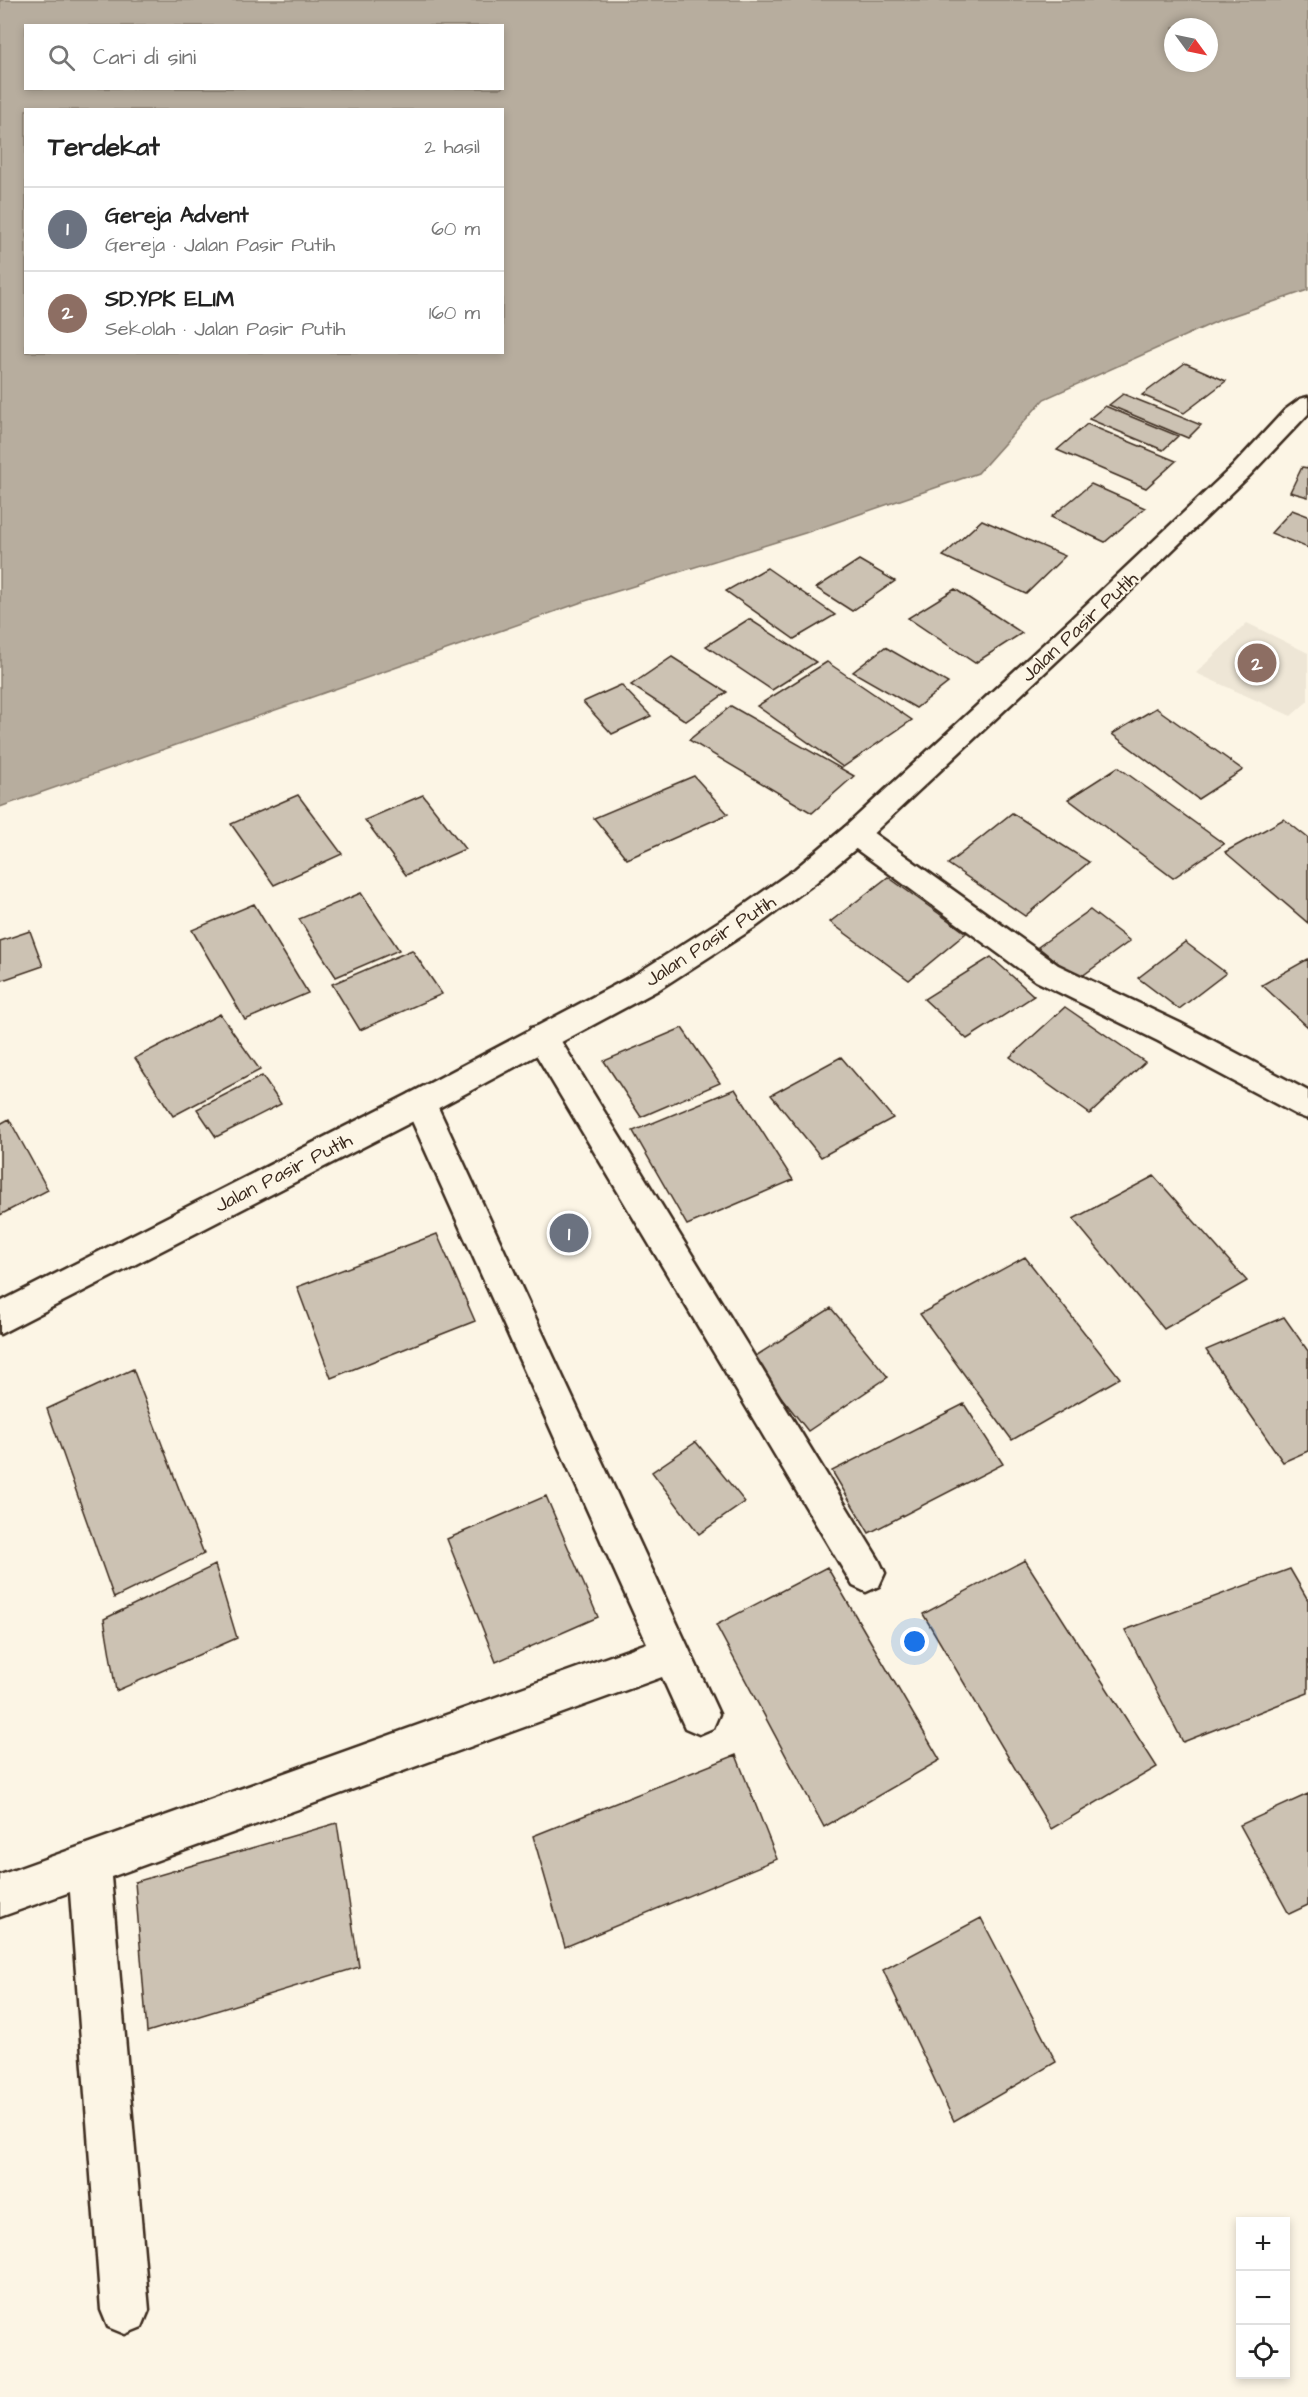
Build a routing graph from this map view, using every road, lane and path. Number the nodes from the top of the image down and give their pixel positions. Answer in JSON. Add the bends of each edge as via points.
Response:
{"nodes":[{"id":1,"x":1308,"y":405,"type":"edge"},
{"id":2,"x":855,"y":834,"type":"junction"},
{"id":3,"x":542,"y":1037,"type":"junction"},
{"id":4,"x":420,"y":1103,"type":"junction"},
{"id":5,"x":1308,"y":1106,"type":"edge"},
{"id":6,"x":0,"y":1319,"type":"edge"},
{"id":7,"x":866,"y":1573,"type":"dead end"},
{"id":8,"x":672,"y":1654,"type":"junction"},
{"id":9,"x":699,"y":1714,"type":"dead end"},
{"id":10,"x":89,"y":1863,"type":"junction"},
{"id":11,"x":0,"y":1896,"type":"edge"},
{"id":12,"x":125,"y":2310,"type":"dead end"}],
"edges":[{"from":1,"to":2,"type":"street","name":"Jalan Pasir Putih"},
{"from":2,"to":3,"type":"street","name":"Jalan Pasir Putih","via":[[805,876],[694,953]]},
{"from":2,"to":5,"type":"street","via":[[1047,973]]},
{"from":3,"to":4,"type":"street","name":"Jalan Pasir Putih"},
{"from":3,"to":7,"type":"street"},
{"from":4,"to":6,"type":"street","name":"Jalan Pasir Putih"},
{"from":4,"to":8,"type":"street"},
{"from":8,"to":9,"type":"street"},
{"from":8,"to":10,"type":"street"},
{"from":10,"to":11,"type":"street"},
{"from":10,"to":12,"type":"street"}]}
